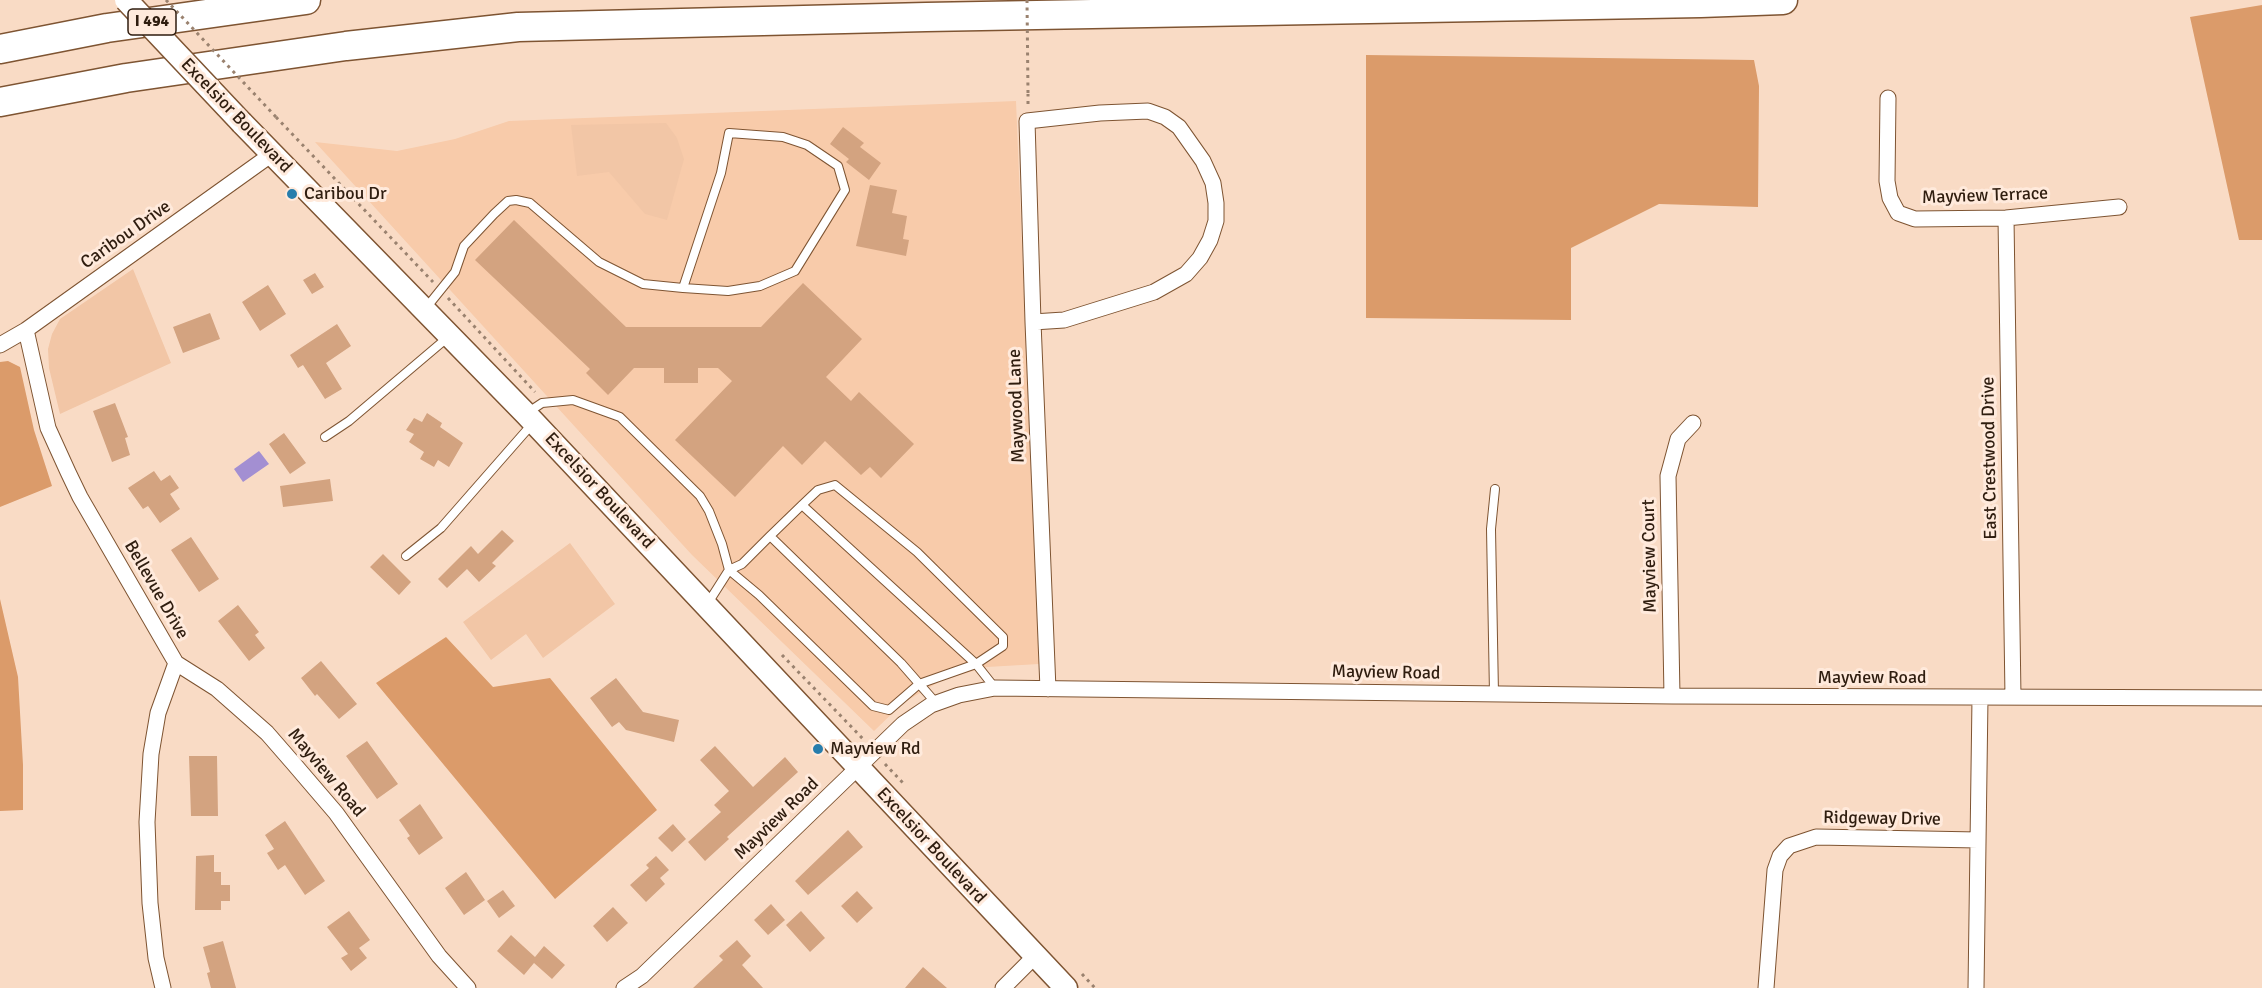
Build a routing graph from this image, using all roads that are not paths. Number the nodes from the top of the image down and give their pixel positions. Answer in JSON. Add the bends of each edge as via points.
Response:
{"nodes":[{"id":1,"x":126,"y":0,"type":"edge"},
{"id":2,"x":306,"y":0,"type":"edge"},
{"id":3,"x":1783,"y":0,"type":"edge"},
{"id":4,"x":0,"y":49,"type":"edge"},
{"id":5,"x":1888,"y":98,"type":"dead end"},
{"id":6,"x":0,"y":102,"type":"edge"},
{"id":7,"x":272,"y":154,"type":"junction"},
{"id":8,"x":2118,"y":207,"type":"dead end"},
{"id":9,"x":2006,"y":218,"type":"junction"},
{"id":10,"x":683,"y":288,"type":"junction"},
{"id":11,"x":425,"y":309,"type":"junction"},
{"id":12,"x":1033,"y":322,"type":"junction"},
{"id":13,"x":26,"y":330,"type":"junction"},
{"id":14,"x":451,"y":335,"type":"junction"},
{"id":15,"x":0,"y":345,"type":"edge"},
{"id":16,"x":530,"y":418,"type":"junction"},
{"id":17,"x":1693,"y":423,"type":"dead end"},
{"id":18,"x":325,"y":437,"type":"dead end"},
{"id":19,"x":1495,"y":489,"type":"dead end"},
{"id":20,"x":802,"y":505,"type":"junction"},
{"id":21,"x":770,"y":536,"type":"junction"},
{"id":22,"x":406,"y":556,"type":"dead end"},
{"id":23,"x":729,"y":570,"type":"junction"},
{"id":24,"x":706,"y":606,"type":"junction"},
{"id":25,"x":176,"y":663,"type":"junction"},
{"id":26,"x":976,"y":664,"type":"junction"},
{"id":27,"x":919,"y":684,"type":"junction"},
{"id":28,"x":995,"y":687,"type":"junction"},
{"id":29,"x":1048,"y":689,"type":"junction"},
{"id":30,"x":1494,"y":694,"type":"junction"},
{"id":31,"x":1672,"y":696,"type":"junction"},
{"id":32,"x":2013,"y":697,"type":"junction"},
{"id":33,"x":1980,"y":698,"type":"junction"},
{"id":34,"x":2262,"y":698,"type":"edge"},
{"id":35,"x":936,"y":704,"type":"junction"},
{"id":36,"x":858,"y":768,"type":"junction"},
{"id":37,"x":1978,"y":840,"type":"junction"},
{"id":38,"x":1035,"y":956,"type":"junction"},
{"id":39,"x":163,"y":988,"type":"edge"},
{"id":40,"x":468,"y":988,"type":"edge"},
{"id":41,"x":624,"y":988,"type":"edge"},
{"id":42,"x":1003,"y":988,"type":"edge"},
{"id":43,"x":1066,"y":988,"type":"edge"},
{"id":44,"x":1766,"y":988,"type":"edge"},
{"id":45,"x":1976,"y":988,"type":"edge"}],
"edges":[{"from":1,"to":7,"type":"main road","name":"Excelsior Boulevard","bridge":true},
{"from":2,"to":4,"type":"highway","number":"I 494","via":[[107,28]]},
{"from":3,"to":6,"type":"highway","via":[[518,27],[126,78]]},
{"from":5,"to":9,"type":"street","name":"Mayview Terrace","via":[[1887,181],[1898,213],[1916,219]]},
{"from":7,"to":11,"type":"main road","name":"Excelsior Boulevard"},
{"from":7,"to":13,"type":"street","name":"Caribou Drive"},
{"from":8,"to":9,"type":"street","name":"Mayview Terrace"},
{"from":9,"to":32,"type":"street","name":"East Crestwood Drive"},
{"from":10,"to":10,"type":"lane","via":[[728,291],[760,286],[795,271],[845,190],[837,166],[807,145],[783,137],[729,133],[721,173]]},
{"from":10,"to":11,"type":"lane","via":[[643,284],[599,262],[530,203],[516,200],[501,207],[464,246],[455,272]]},
{"from":11,"to":14,"type":"main road","name":"Excelsior Boulevard"},
{"from":12,"to":12,"type":"street","name":"Maywood Lane","via":[[1064,320],[1154,292],[1186,274],[1200,258],[1216,221],[1213,183],[1179,127],[1165,117],[1148,111],[1028,121]]},
{"from":12,"to":29,"type":"street","name":"Maywood Lane"},
{"from":13,"to":15,"type":"street","name":"Caribou Drive"},
{"from":13,"to":25,"type":"street","name":"Bellevue Drive","via":[[48,428],[80,497]]},
{"from":14,"to":16,"type":"main road","name":"Excelsior Boulevard"},
{"from":14,"to":18,"type":"lane"},
{"from":16,"to":22,"type":"lane","via":[[441,528]]},
{"from":16,"to":23,"type":"lane","via":[[542,403],[573,400],[620,417],[700,496]]},
{"from":16,"to":24,"type":"main road","name":"Excelsior Boulevard"},
{"from":17,"to":31,"type":"street","name":"Mayview Court","via":[[1678,439],[1668,476]]},
{"from":19,"to":30,"type":"lane","via":[[1491,529]]},
{"from":20,"to":21,"type":"lane"},
{"from":20,"to":26,"type":"lane"},
{"from":20,"to":26,"type":"lane","via":[[818,490],[835,485],[917,552],[1003,637],[1003,646]]},
{"from":21,"to":23,"type":"lane","via":[[742,564]]},
{"from":21,"to":27,"type":"lane"},
{"from":23,"to":24,"type":"lane"},
{"from":23,"to":27,"type":"lane","via":[[873,706],[889,710]]},
{"from":24,"to":36,"type":"main road","name":"Excelsior Boulevard"},
{"from":25,"to":39,"type":"street","name":"Bellevue Drive","via":[[158,713],[147,822],[150,903]]},
{"from":25,"to":40,"type":"street","name":"Mayview Road","via":[[217,689],[267,733],[336,813],[439,956]]},
{"from":26,"to":27,"type":"lane"},
{"from":26,"to":28,"type":"lane"},
{"from":27,"to":35,"type":"lane"},
{"from":28,"to":29,"type":"street","name":"Mayview Road"},
{"from":28,"to":35,"type":"street","name":"Mayview Road"},
{"from":29,"to":30,"type":"street","name":"Mayview Road"},
{"from":30,"to":31,"type":"street","name":"Mayview Road"},
{"from":31,"to":33,"type":"street","name":"Mayview Road"},
{"from":32,"to":33,"type":"street","name":"Mayview Road"},
{"from":32,"to":34,"type":"street","name":"Mayview Road"},
{"from":33,"to":37,"type":"street"},
{"from":35,"to":36,"type":"street","name":"Mayview Road","via":[[903,724]]},
{"from":36,"to":38,"type":"main road","name":"Excelsior Boulevard"},
{"from":36,"to":41,"type":"street","name":"Mayview Road","via":[[642,976]]},
{"from":37,"to":44,"type":"street","name":"Ridgeway Drive","via":[[1816,837],[1789,846],[1775,870]]},
{"from":37,"to":45,"type":"street"},
{"from":38,"to":42,"type":"street"},
{"from":38,"to":43,"type":"main road","name":"Excelsior Boulevard"}]}
